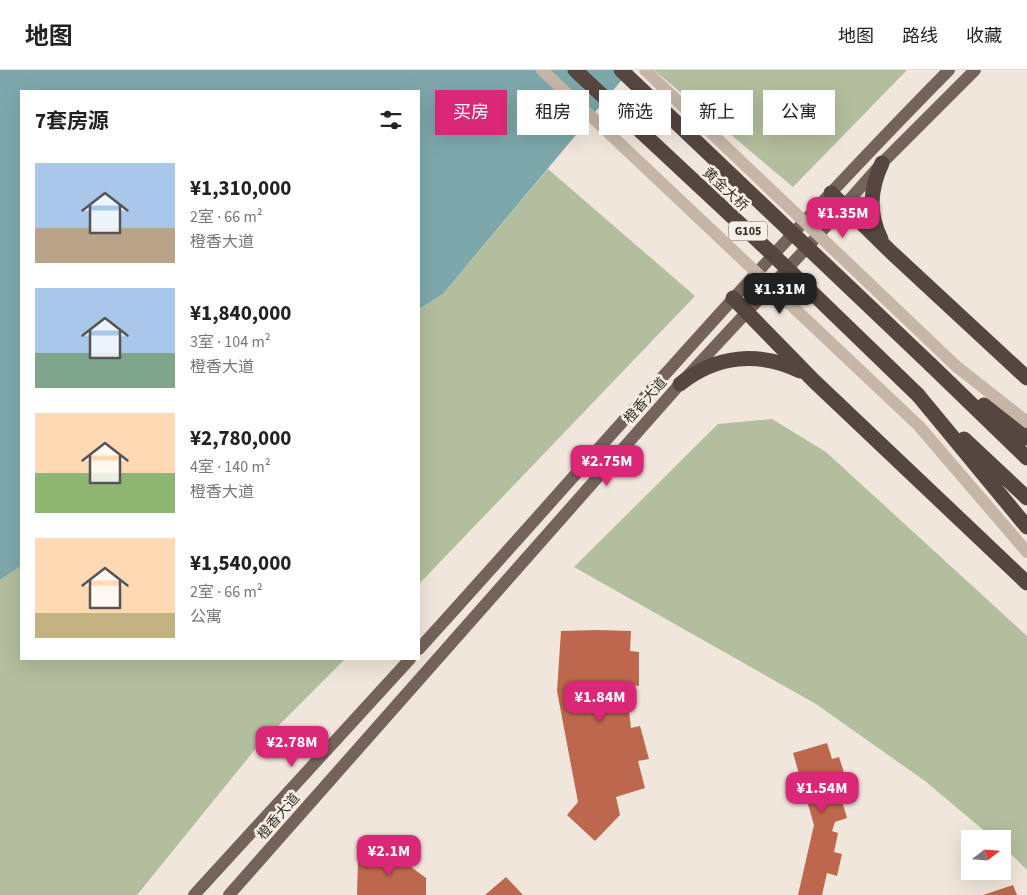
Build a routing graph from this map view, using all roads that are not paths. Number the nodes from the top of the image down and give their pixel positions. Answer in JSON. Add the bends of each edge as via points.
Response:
{"nodes":[{"id":1,"x":542,"y":70,"type":"edge"},
{"id":2,"x":576,"y":70,"type":"edge"},
{"id":3,"x":621,"y":70,"type":"edge"},
{"id":4,"x":645,"y":70,"type":"edge"},
{"id":5,"x":949,"y":70,"type":"edge"},
{"id":6,"x":975,"y":70,"type":"edge"},
{"id":7,"x":882,"y":163,"type":"junction"},
{"id":8,"x":831,"y":193,"type":"junction"},
{"id":9,"x":844,"y":206,"type":"junction"},
{"id":10,"x":891,"y":252,"type":"junction"},
{"id":11,"x":733,"y":298,"type":"junction"},
{"id":12,"x":748,"y":313,"type":"junction"},
{"id":13,"x":931,"y":365,"type":"junction"},
{"id":14,"x":1027,"y":378,"type":"edge"},
{"id":15,"x":814,"y":381,"type":"junction"},
{"id":16,"x":680,"y":384,"type":"junction"},
{"id":17,"x":918,"y":395,"type":"junction"},
{"id":18,"x":1027,"y":422,"type":"edge"},
{"id":19,"x":1027,"y":438,"type":"edge"},
{"id":20,"x":1027,"y":458,"type":"edge"},
{"id":21,"x":1027,"y":498,"type":"edge"},
{"id":22,"x":1027,"y":527,"type":"edge"},
{"id":23,"x":1027,"y":552,"type":"edge"},
{"id":24,"x":1027,"y":583,"type":"edge"},
{"id":25,"x":420,"y":648,"type":"edge"},
{"id":26,"x":409,"y":660,"type":"edge"},
{"id":27,"x":194,"y":895,"type":"edge"},
{"id":28,"x":229,"y":895,"type":"edge"}],
"edges":[{"from":1,"to":23,"type":"street","bridge":true,"via":[[919,426]]},
{"from":2,"to":17,"type":"highway","name":"黄金大桥","number":"G105","bridge":true},
{"from":3,"to":13,"type":"highway","name":"黄金大桥","number":"G105","bridge":true},
{"from":4,"to":18,"type":"street","bridge":true,"via":[[956,366]]},
{"from":5,"to":8,"type":"main road","name":"橙香大道"},
{"from":6,"to":7,"type":"main road","name":"橙香大道"},
{"from":7,"to":9,"type":"main road","name":"橙香大道"},
{"from":7,"to":10,"type":"highway","via":[[872,191],[872,206],[877,231]]},
{"from":8,"to":9,"type":"highway"},
{"from":8,"to":11,"type":"main road","name":"橙香大道"},
{"from":9,"to":10,"type":"highway"},
{"from":9,"to":12,"type":"main road","name":"橙香大道"},
{"from":10,"to":14,"type":"highway"},
{"from":11,"to":12,"type":"highway"},
{"from":11,"to":25,"type":"main road","name":"橙香大道"},
{"from":12,"to":15,"type":"highway"},
{"from":12,"to":16,"type":"main road","name":"橙香大道"},
{"from":13,"to":19,"type":"highway"},
{"from":13,"to":20,"type":"highway"},
{"from":15,"to":16,"type":"highway","via":[[782,363],[746,358],[716,363]]},
{"from":15,"to":24,"type":"highway"},
{"from":16,"to":28,"type":"main road","name":"橙香大道"},
{"from":17,"to":21,"type":"highway"},
{"from":17,"to":22,"type":"highway"},
{"from":26,"to":27,"type":"main road","name":"橙香大道"}]}
